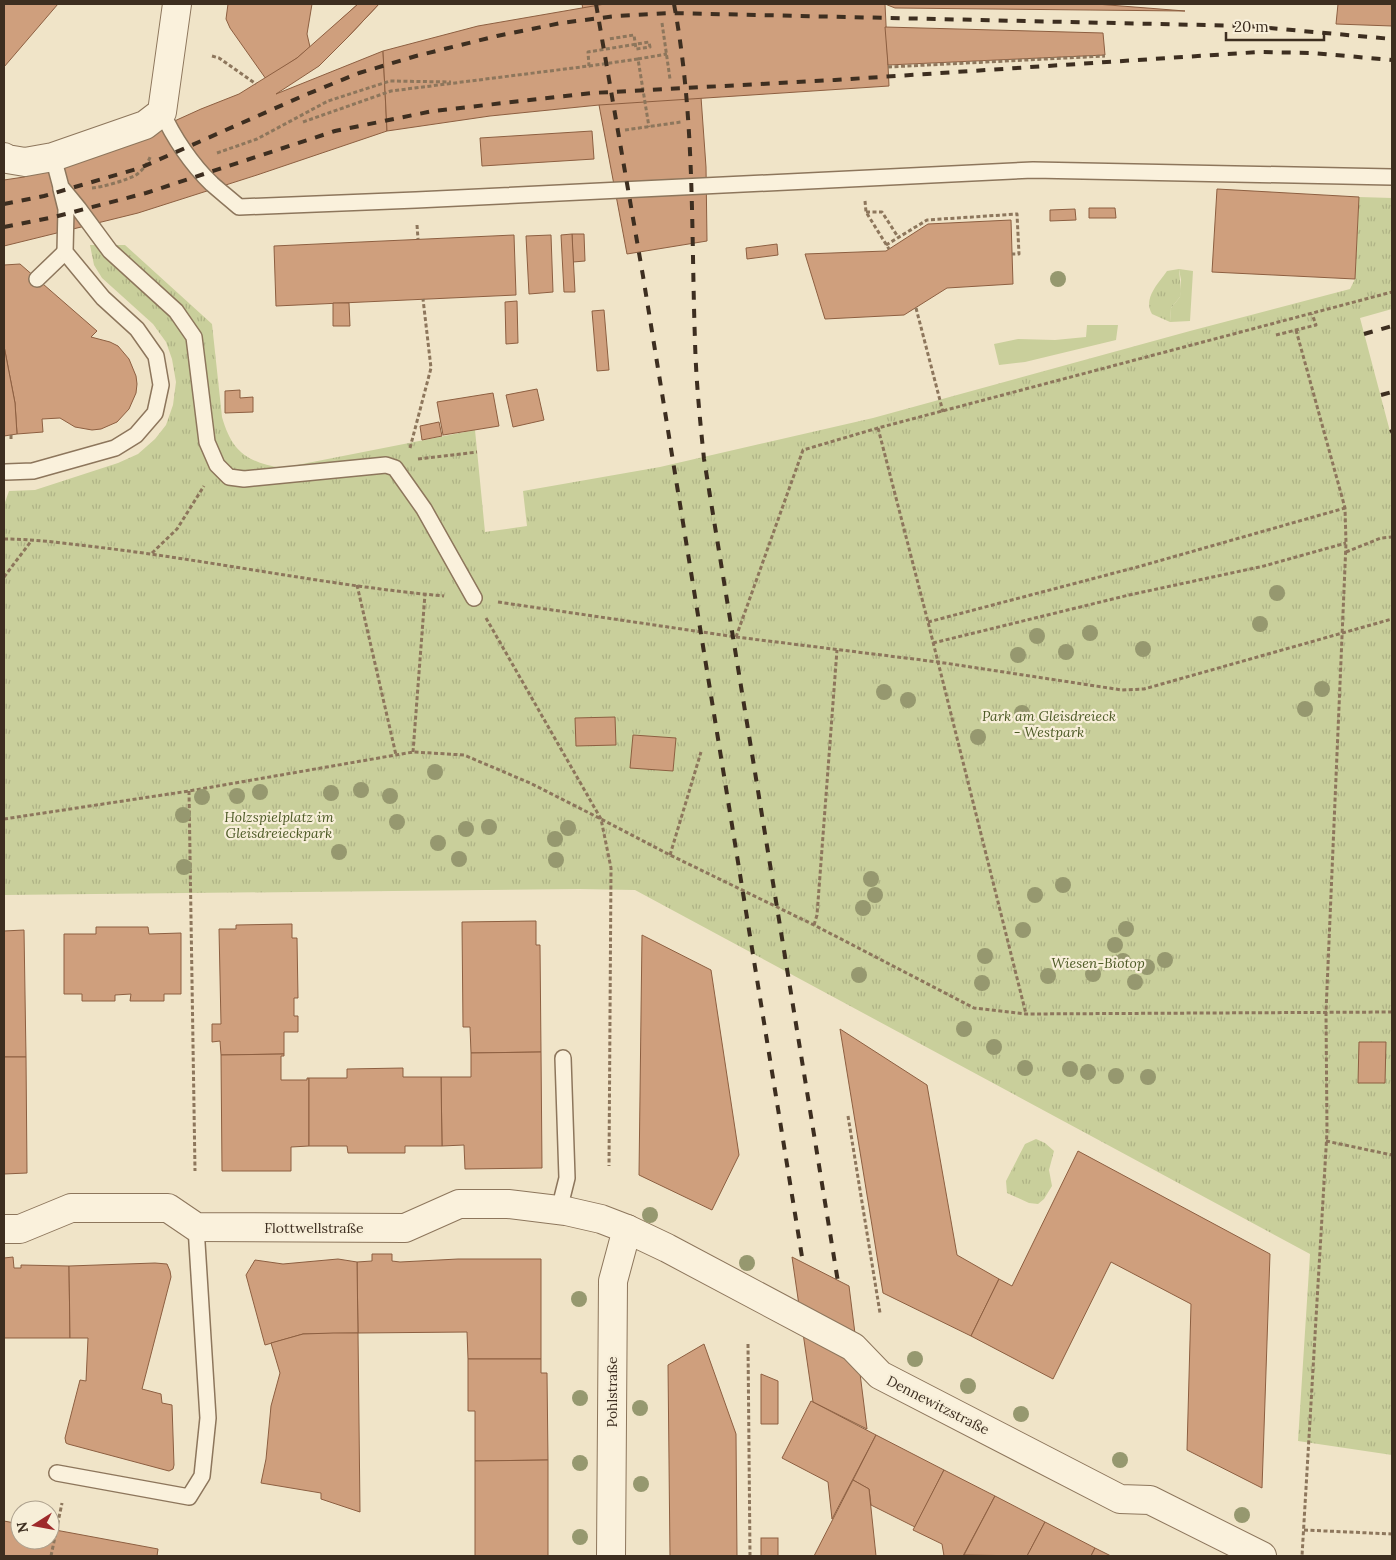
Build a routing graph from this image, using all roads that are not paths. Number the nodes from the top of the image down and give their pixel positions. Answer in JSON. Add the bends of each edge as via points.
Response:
{"nodes":[{"id":1,"x":177,"y":4,"type":"edge"},
{"id":2,"x":162,"y":112,"type":"junction"},
{"id":3,"x":4,"y":157,"type":"edge"},
{"id":4,"x":52,"y":157,"type":"junction"},
{"id":5,"x":1392,"y":177,"type":"edge"},
{"id":6,"x":61,"y":187,"type":"junction"},
{"id":7,"x":65,"y":252,"type":"junction"},
{"id":8,"x":37,"y":279,"type":"dead end"},
{"id":9,"x":6,"y":472,"type":"dead end"},
{"id":10,"x":474,"y":598,"type":"road end"},
{"id":11,"x":563,"y":1058,"type":"dead end"},
{"id":12,"x":559,"y":1210,"type":"junction"},
{"id":13,"x":196,"y":1227,"type":"junction"},
{"id":14,"x":4,"y":1229,"type":"edge"},
{"id":15,"x":627,"y":1229,"type":"junction"},
{"id":16,"x":57,"y":1473,"type":"dead end"},
{"id":17,"x":611,"y":1556,"type":"edge"},
{"id":18,"x":1262,"y":1556,"type":"edge"}],
"edges":[{"from":1,"to":2,"type":"street"},
{"from":2,"to":4,"type":"street","via":[[145,125]]},
{"from":2,"to":5,"type":"lane","via":[[171,132],[193,161],[212,184],[239,207],[1033,170]]},
{"from":3,"to":4,"type":"street","via":[[26,162]]},
{"from":4,"to":6,"type":"lane"},
{"from":6,"to":7,"type":"lane","via":[[66,209]]},
{"from":6,"to":10,"type":"lane","via":[[110,251],[176,311],[194,337],[207,442],[216,465],[229,477],[244,479],[386,466],[395,468],[424,509]]},
{"from":7,"to":8,"type":"lane"},
{"from":7,"to":9,"type":"lane","via":[[103,298],[137,329],[156,356],[161,385],[155,413],[136,435],[115,448],[33,470]]},
{"from":11,"to":12,"type":"lane","via":[[567,1178]]},
{"from":12,"to":13,"type":"street","name":"Flottwellstraße","via":[[508,1204],[459,1204],[405,1228]]},
{"from":12,"to":15,"type":"street","name":"Flottwellstraße"},
{"from":13,"to":14,"type":"street","via":[[168,1208],[71,1208],[20,1229]]},
{"from":13,"to":16,"type":"lane","via":[[208,1418],[202,1476],[189,1497]]},
{"from":15,"to":17,"type":"street","name":"Pohlstraße","via":[[612,1281]]},
{"from":15,"to":18,"type":"street","name":"Dennewitzstraße","via":[[854,1347],[880,1375],[1120,1499],[1150,1500]]}]}
